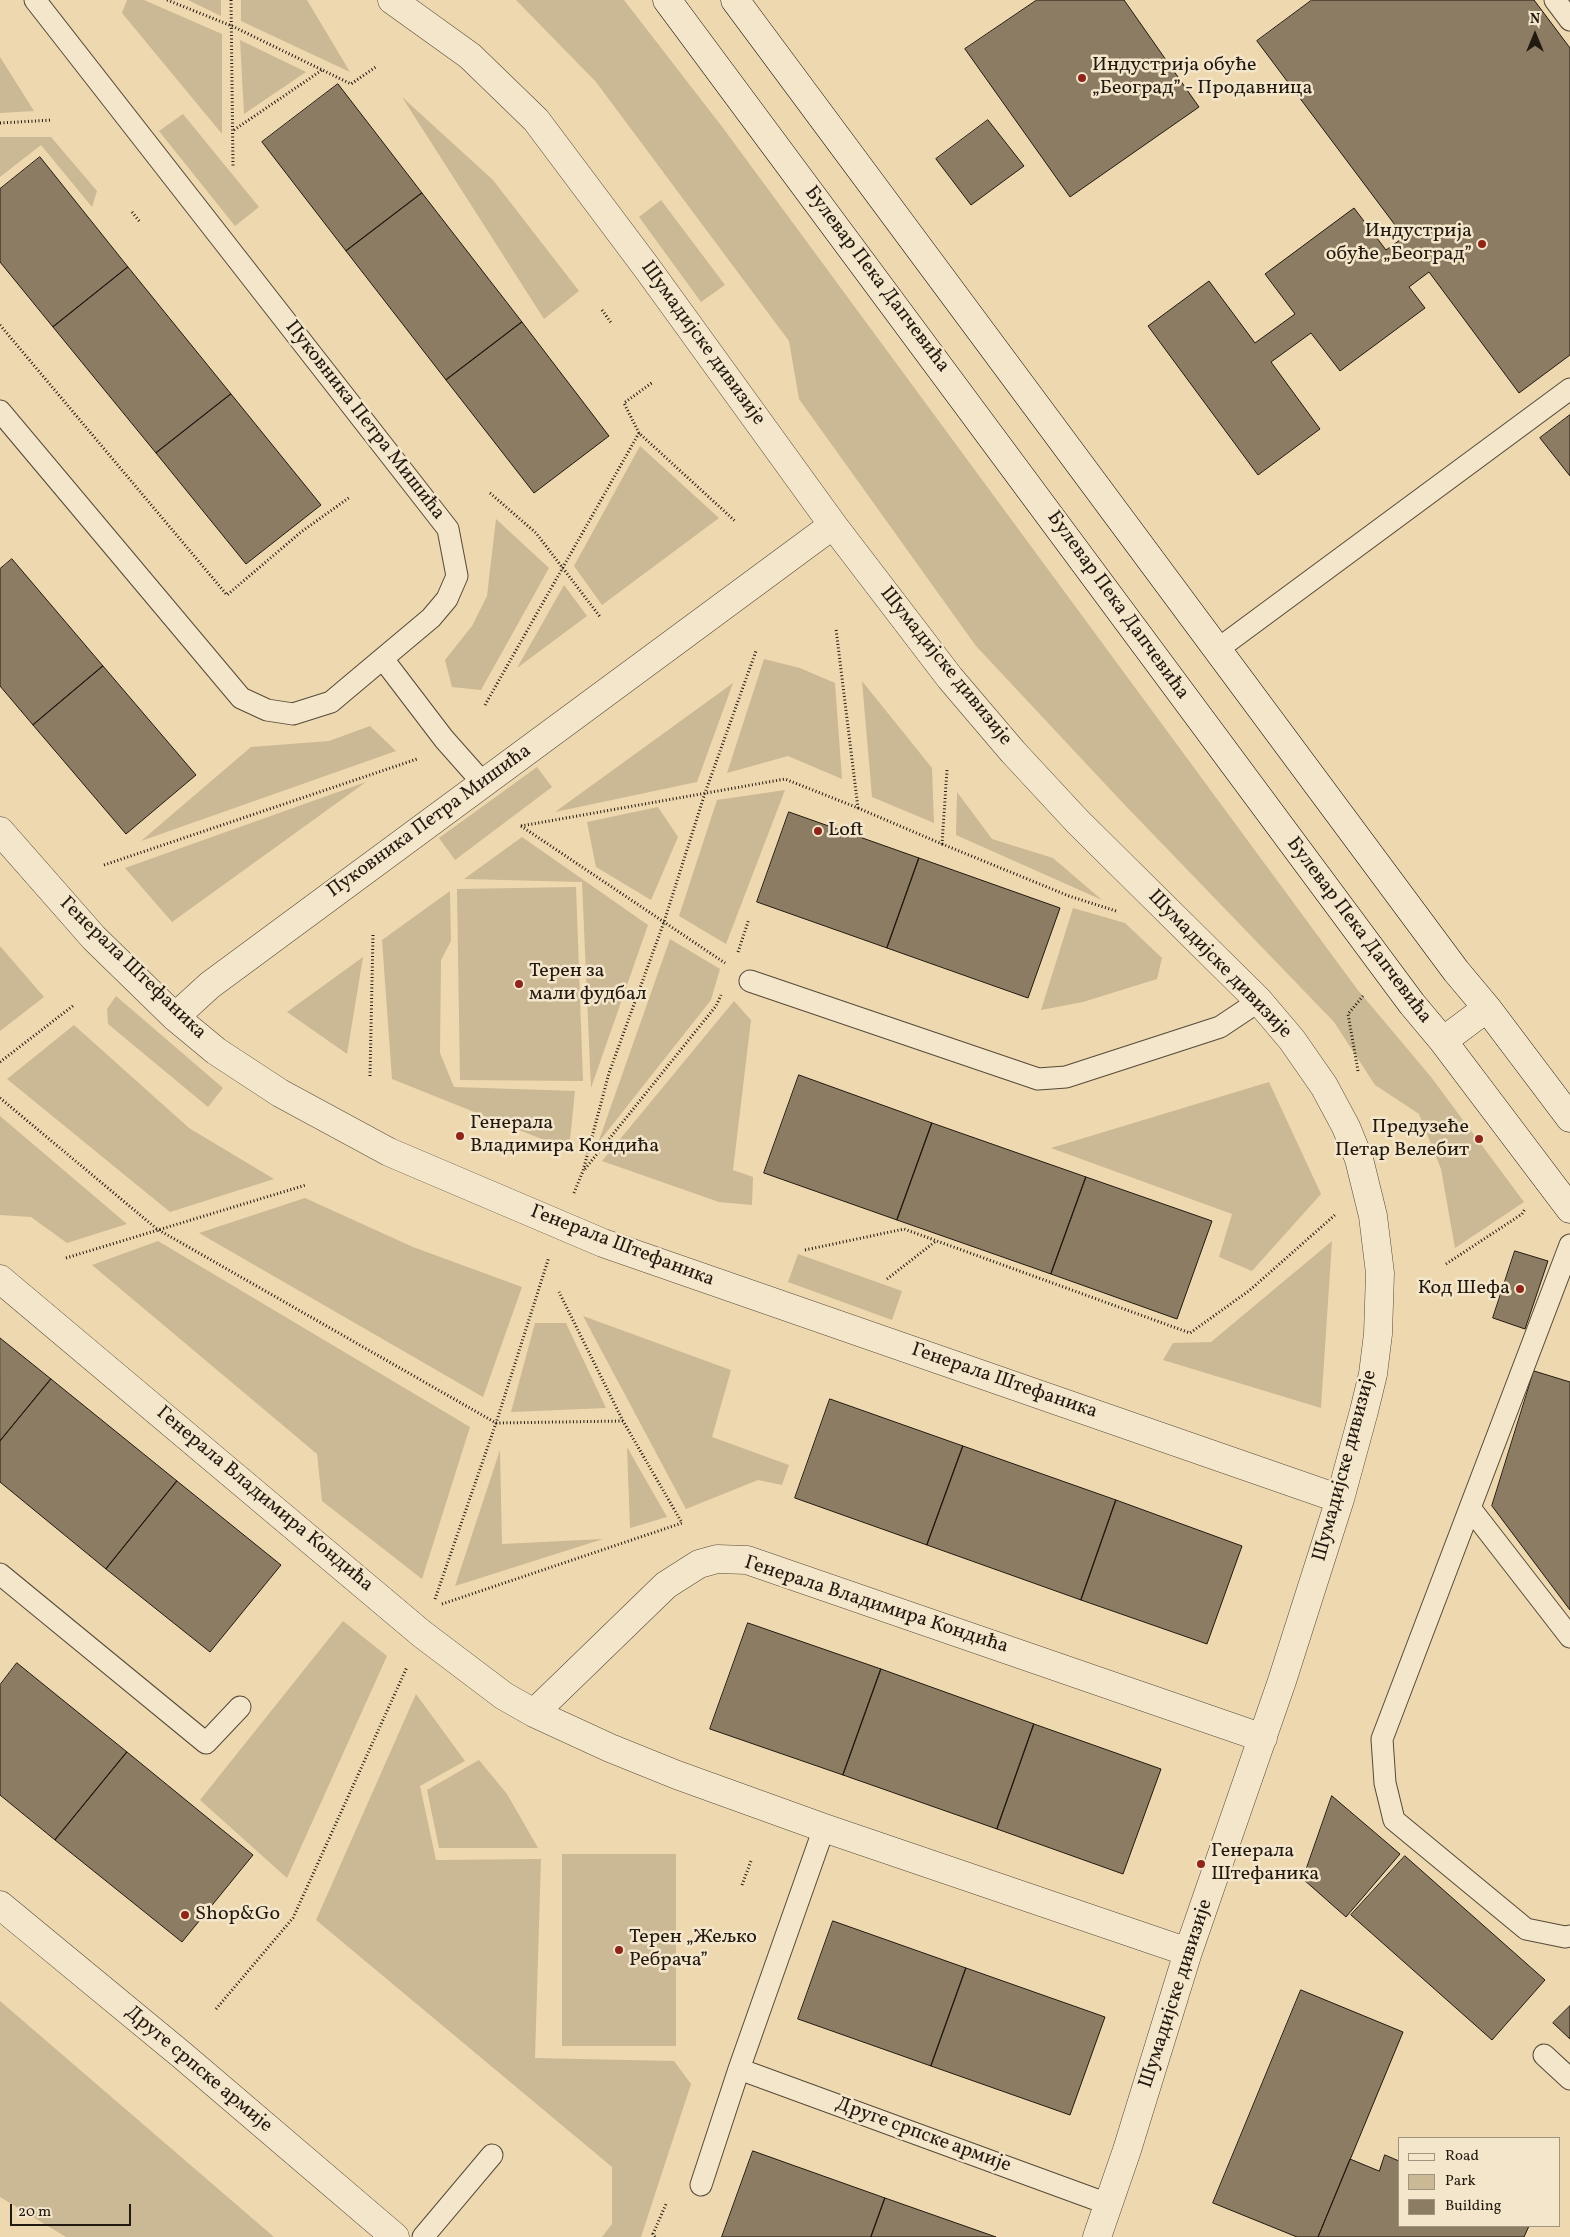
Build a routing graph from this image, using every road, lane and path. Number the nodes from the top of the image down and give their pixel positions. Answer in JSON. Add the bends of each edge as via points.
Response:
{"nodes":[{"id":1,"x":35,"y":0,"type":"edge"},
{"id":2,"x":167,"y":0,"type":"edge"},
{"id":3,"x":232,"y":0,"type":"edge"},
{"id":4,"x":392,"y":0,"type":"edge"},
{"id":5,"x":667,"y":0,"type":"edge"},
{"id":6,"x":735,"y":0,"type":"edge"},
{"id":7,"x":1554,"y":0,"type":"edge"},
{"id":8,"x":1570,"y":20,"type":"edge"},
{"id":9,"x":232,"y":26,"type":"junction"},
{"id":10,"x":377,"y":66,"type":"dead end"},
{"id":11,"x":322,"y":70,"type":"junction"},
{"id":12,"x":52,"y":120,"type":"dead end"},
{"id":13,"x":0,"y":122,"type":"edge"},
{"id":14,"x":233,"y":130,"type":"junction"},
{"id":15,"x":233,"y":166,"type":"dead end"},
{"id":16,"x":132,"y":212,"type":"dead end"},
{"id":17,"x":140,"y":222,"type":"dead end"},
{"id":18,"x":602,"y":310,"type":"dead end"},
{"id":19,"x":612,"y":324,"type":"dead end"},
{"id":20,"x":0,"y":325,"type":"edge"},
{"id":21,"x":653,"y":382,"type":"dead end"},
{"id":22,"x":1570,"y":389,"type":"edge"},
{"id":23,"x":0,"y":411,"type":"edge"},
{"id":24,"x":640,"y":433,"type":"junction"},
{"id":25,"x":490,"y":493,"type":"dead end"},
{"id":26,"x":350,"y":497,"type":"dead end"},
{"id":27,"x":735,"y":521,"type":"dead end"},
{"id":28,"x":833,"y":525,"type":"junction"},
{"id":29,"x":563,"y":569,"type":"junction"},
{"id":30,"x":601,"y":618,"type":"dead end"},
{"id":31,"x":836,"y":629,"type":"dead end"},
{"id":32,"x":1218,"y":650,"type":"junction"},
{"id":33,"x":756,"y":651,"type":"dead end"},
{"id":34,"x":383,"y":659,"type":"junction"},
{"id":35,"x":485,"y":705,"type":"dead end"},
{"id":36,"x":417,"y":759,"type":"dead end"},
{"id":37,"x":947,"y":770,"type":"dead end"},
{"id":38,"x":482,"y":783,"type":"junction"},
{"id":39,"x":704,"y":793,"type":"junction"},
{"id":40,"x":858,"y":808,"type":"junction"},
{"id":41,"x":0,"y":831,"type":"edge"},
{"id":42,"x":942,"y":844,"type":"junction"},
{"id":43,"x":104,"y":865,"type":"dead end"},
{"id":44,"x":1122,"y":913,"type":"dead end"},
{"id":45,"x":749,"y":919,"type":"dead end"},
{"id":46,"x":664,"y":922,"type":"junction"},
{"id":47,"x":373,"y":934,"type":"dead end"},
{"id":48,"x":732,"y":968,"type":"junction"},
{"id":49,"x":750,"y":981,"type":"joint"},
{"id":50,"x":1369,"y":997,"type":"dead end"},
{"id":51,"x":1259,"y":1001,"type":"junction"},
{"id":52,"x":74,"y":1005,"type":"dead end"},
{"id":53,"x":1487,"y":1008,"type":"junction"},
{"id":54,"x":175,"y":1017,"type":"junction"},
{"id":55,"x":1443,"y":1042,"type":"junction"},
{"id":56,"x":0,"y":1062,"type":"edge"},
{"id":57,"x":1358,"y":1072,"type":"dead end"},
{"id":58,"x":370,"y":1076,"type":"dead end"},
{"id":59,"x":0,"y":1098,"type":"edge"},
{"id":60,"x":1570,"y":1118,"type":"edge"},
{"id":61,"x":583,"y":1171,"type":"junction"},
{"id":62,"x":306,"y":1185,"type":"dead end"},
{"id":63,"x":573,"y":1196,"type":"dead end"},
{"id":64,"x":1527,"y":1207,"type":"dead end"},
{"id":65,"x":1342,"y":1209,"type":"dead end"},
{"id":66,"x":1570,"y":1209,"type":"edge"},
{"id":67,"x":156,"y":1229,"type":"junction"},
{"id":68,"x":937,"y":1241,"type":"junction"},
{"id":69,"x":1570,"y":1245,"type":"edge"},
{"id":70,"x":805,"y":1250,"type":"dead end"},
{"id":71,"x":550,"y":1253,"type":"dead end"},
{"id":72,"x":66,"y":1258,"type":"dead end"},
{"id":73,"x":1446,"y":1264,"type":"dead end"},
{"id":74,"x":0,"y":1279,"type":"edge"},
{"id":75,"x":887,"y":1279,"type":"dead end"},
{"id":76,"x":559,"y":1292,"type":"dead end"},
{"id":77,"x":623,"y":1421,"type":"junction"},
{"id":78,"x":496,"y":1423,"type":"junction"},
{"id":79,"x":1340,"y":1499,"type":"junction"},
{"id":80,"x":1470,"y":1508,"type":"junction"},
{"id":81,"x":0,"y":1574,"type":"edge"},
{"id":82,"x":441,"y":1604,"type":"dead end"},
{"id":83,"x":432,"y":1607,"type":"dead end"},
{"id":84,"x":1570,"y":1637,"type":"edge"},
{"id":85,"x":408,"y":1666,"type":"dead end"},
{"id":86,"x":240,"y":1707,"type":"dead end"},
{"id":87,"x":534,"y":1712,"type":"junction"},
{"id":88,"x":1263,"y":1738,"type":"junction"},
{"id":89,"x":824,"y":1828,"type":"junction"},
{"id":90,"x":751,"y":1860,"type":"dead end"},
{"id":91,"x":742,"y":1885,"type":"dead end"},
{"id":92,"x":0,"y":1905,"type":"edge"},
{"id":93,"x":1570,"y":1936,"type":"edge"},
{"id":94,"x":1188,"y":1952,"type":"junction"},
{"id":95,"x":216,"y":2009,"type":"dead end"},
{"id":96,"x":1544,"y":2055,"type":"dead end"},
{"id":97,"x":739,"y":2069,"type":"junction"},
{"id":98,"x":1570,"y":2079,"type":"edge"},
{"id":99,"x":492,"y":2155,"type":"dead end"},
{"id":100,"x":701,"y":2185,"type":"dead end"},
{"id":101,"x":666,"y":2204,"type":"dead end"},
{"id":102,"x":1108,"y":2204,"type":"junction"},
{"id":103,"x":654,"y":2236,"type":"edge"},
{"id":104,"x":395,"y":2237,"type":"edge"},
{"id":105,"x":423,"y":2237,"type":"edge"},
{"id":106,"x":659,"y":2237,"type":"edge"},
{"id":107,"x":1097,"y":2237,"type":"edge"}],
"edges":[{"from":1,"to":34,"type":"lane","name":"Пуковника Петра Мишића","via":[[448,529],[456,576],[447,600]]},
{"from":2,"to":9,"type":"path"},
{"from":3,"to":9,"type":"path"},
{"from":4,"to":28,"type":"street","name":"Шумадијске дивизије","via":[[470,56],[536,120]]},
{"from":5,"to":55,"type":"street","name":"Булевар Пека Дапчевића"},
{"from":6,"to":32,"type":"street"},
{"from":7,"to":8,"type":"lane"},
{"from":9,"to":11,"type":"path"},
{"from":9,"to":14,"type":"path"},
{"from":10,"to":11,"type":"path","via":[[351,84]]},
{"from":11,"to":14,"type":"path"},
{"from":12,"to":13,"type":"path"},
{"from":14,"to":15,"type":"path"},
{"from":16,"to":17,"type":"path"},
{"from":18,"to":19,"type":"path"},
{"from":20,"to":26,"type":"path","via":[[227,595],[302,532]]},
{"from":21,"to":24,"type":"path","via":[[624,404]]},
{"from":22,"to":32,"type":"lane"},
{"from":23,"to":34,"type":"lane","name":"Пуковника Петра Мишића","via":[[241,698],[267,710],[293,714],[331,702]]},
{"from":24,"to":27,"type":"path"},
{"from":24,"to":29,"type":"path"},
{"from":25,"to":29,"type":"path","via":[[536,533]]},
{"from":28,"to":38,"type":"street","name":"Пуковника Петра Мишића"},
{"from":28,"to":51,"type":"street","name":"Шумадијске дивизије","via":[[950,678],[1013,752],[1078,822]]},
{"from":29,"to":30,"type":"path"},
{"from":29,"to":35,"type":"path"},
{"from":31,"to":40,"type":"path"},
{"from":32,"to":53,"type":"street","via":[[1456,971]]},
{"from":33,"to":39,"type":"path"},
{"from":34,"to":38,"type":"lane"},
{"from":36,"to":43,"type":"path"},
{"from":37,"to":42,"type":"path"},
{"from":38,"to":54,"type":"street","name":"Пуковника Петра Мишића","via":[[210,985]]},
{"from":39,"to":40,"type":"path","via":[[785,778]]},
{"from":39,"to":46,"type":"path"},
{"from":39,"to":46,"type":"path","via":[[521,826]]},
{"from":40,"to":42,"type":"path"},
{"from":41,"to":54,"type":"street","name":"Генерала Штефаника","via":[[94,938]]},
{"from":42,"to":44,"type":"path","via":[[1069,896]]},
{"from":45,"to":48,"type":"path"},
{"from":46,"to":48,"type":"path"},
{"from":46,"to":61,"type":"path","via":[[609,1073]]},
{"from":47,"to":58,"type":"path"},
{"from":48,"to":49,"type":"path"},
{"from":48,"to":61,"type":"path","via":[[716,1006]]},
{"from":49,"to":51,"type":"lane","via":[[1038,1079],[1066,1077],[1220,1027]]},
{"from":50,"to":57,"type":"path","via":[[1363,996],[1348,1014]]},
{"from":51,"to":79,"type":"street","name":"Шумадијске дивизије","via":[[1292,1040],[1324,1086],[1346,1127],[1359,1159],[1373,1216],[1380,1273],[1378,1334],[1371,1383]]},
{"from":52,"to":56,"type":"path"},
{"from":53,"to":55,"type":"street"},
{"from":53,"to":60,"type":"street"},
{"from":54,"to":79,"type":"street","name":"Генерала Штефаника","via":[[216,1051],[280,1094],[329,1121],[389,1152],[560,1226]]},
{"from":55,"to":66,"type":"street","name":"Булевар Пека Дапчевића"},
{"from":59,"to":67,"type":"path"},
{"from":61,"to":63,"type":"path"},
{"from":62,"to":67,"type":"path"},
{"from":64,"to":73,"type":"path","via":[[1522,1214]]},
{"from":65,"to":68,"type":"path","via":[[1250,1290],[1190,1333]]},
{"from":67,"to":72,"type":"path"},
{"from":67,"to":78,"type":"path"},
{"from":68,"to":70,"type":"path","via":[[904,1229]]},
{"from":68,"to":75,"type":"path"},
{"from":69,"to":80,"type":"lane"},
{"from":71,"to":78,"type":"path"},
{"from":74,"to":87,"type":"street","name":"Генерала Владимира Кондића","via":[[422,1634],[504,1696]]},
{"from":76,"to":77,"type":"path"},
{"from":77,"to":78,"type":"path"},
{"from":77,"to":82,"type":"path","via":[[682,1523]]},
{"from":78,"to":83,"type":"path"},
{"from":79,"to":88,"type":"street","name":"Шумадијске дивизије"},
{"from":80,"to":84,"type":"lane"},
{"from":80,"to":93,"type":"lane","via":[[1382,1739],[1385,1784],[1394,1820],[1526,1930]]},
{"from":81,"to":86,"type":"lane","via":[[206,1743]]},
{"from":85,"to":95,"type":"path","via":[[293,1918]]},
{"from":87,"to":88,"type":"street","name":"Генерала Владимира Кондића","via":[[666,1585],[699,1564],[732,1558],[747,1560]]},
{"from":87,"to":89,"type":"street","name":"Генерала Владимира Кондића","via":[[677,1775]]},
{"from":88,"to":94,"type":"street","name":"Шумадијске дивизије"},
{"from":89,"to":94,"type":"street","name":"Генерала Владимира Кондића"},
{"from":89,"to":97,"type":"lane"},
{"from":90,"to":91,"type":"path"},
{"from":92,"to":104,"type":"street","name":"Друге српске армије"},
{"from":94,"to":102,"type":"street","name":"Шумадијске дивизије"},
{"from":96,"to":98,"type":"lane"},
{"from":97,"to":100,"type":"lane"},
{"from":97,"to":102,"type":"lane","name":"Друге српске армије"},
{"from":99,"to":105,"type":"lane"},
{"from":101,"to":103,"type":"path"},
{"from":102,"to":107,"type":"street","name":"Шумадијске дивизије"},
{"from":103,"to":106,"type":"path"}]}
